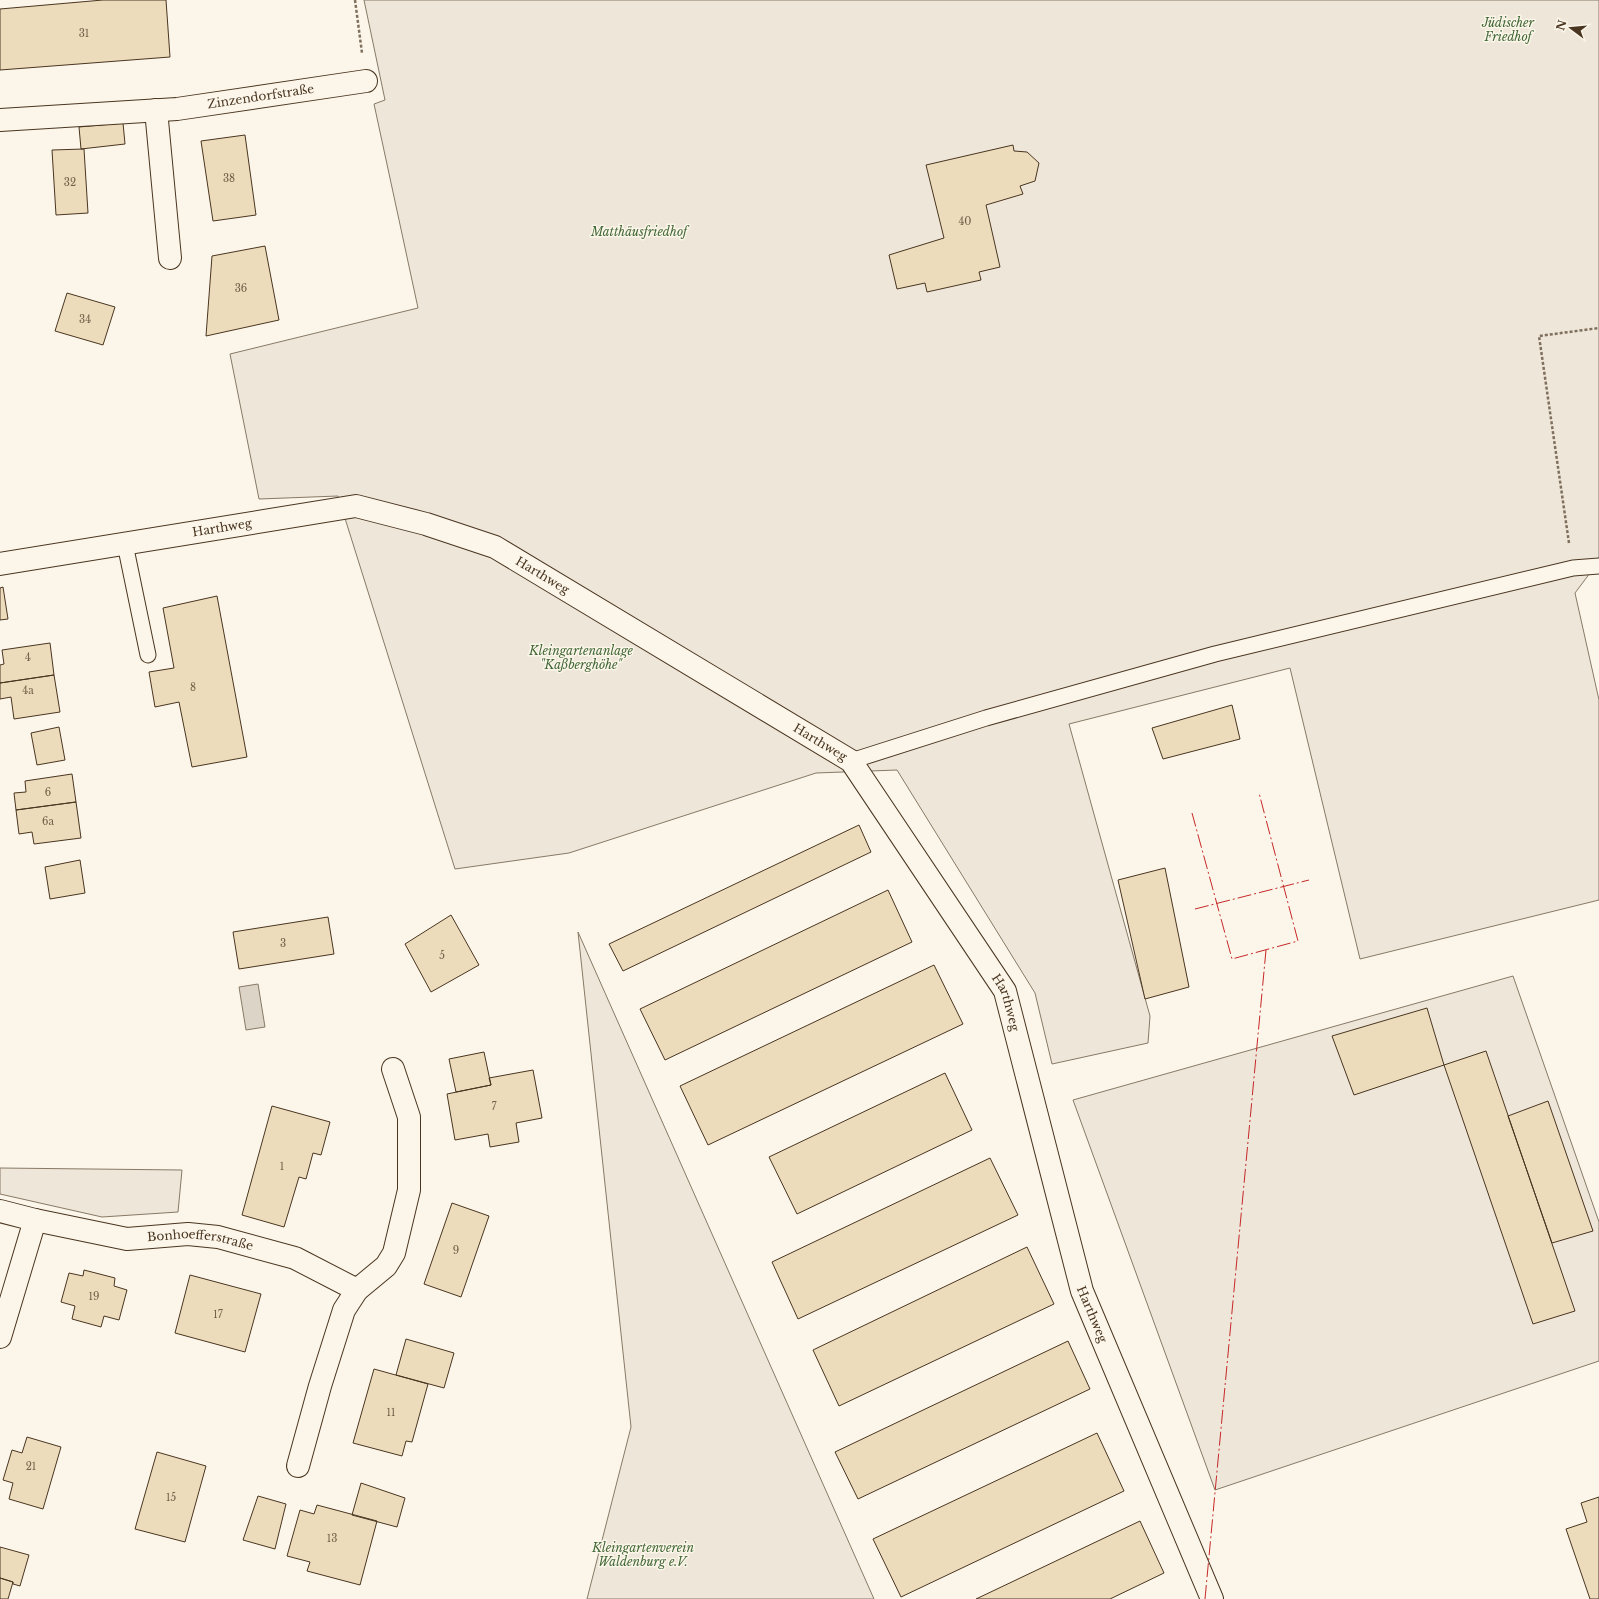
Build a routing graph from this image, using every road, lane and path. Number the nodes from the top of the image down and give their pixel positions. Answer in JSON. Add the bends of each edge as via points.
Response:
{"nodes":[{"id":1,"x":355,"y":0,"type":"edge"},
{"id":2,"x":366,"y":81,"type":"joint"},
{"id":3,"x":156,"y":110,"type":"junction"},
{"id":4,"x":0,"y":120,"type":"edge"},
{"id":5,"x":170,"y":258,"type":"dead end"},
{"id":6,"x":1599,"y":328,"type":"edge"},
{"id":7,"x":125,"y":544,"type":"junction"},
{"id":8,"x":0,"y":564,"type":"edge"},
{"id":9,"x":1599,"y":566,"type":"edge"},
{"id":10,"x":1573,"y":568,"type":"junction"},
{"id":11,"x":148,"y":655,"type":"dead end"},
{"id":12,"x":851,"y":762,"type":"junction"},
{"id":13,"x":393,"y":1069,"type":"dead end"},
{"id":14,"x":0,"y":1211,"type":"edge"},
{"id":15,"x":35,"y":1220,"type":"junction"},
{"id":16,"x":357,"y":1290,"type":"junction"},
{"id":17,"x":0,"y":1336,"type":"edge"},
{"id":18,"x":298,"y":1466,"type":"dead end"},
{"id":19,"x":1212,"y":1599,"type":"edge"}],
"edges":[{"from":1,"to":2,"type":"path"},
{"from":2,"to":3,"type":"street","name":"Zinzendorfstraße"},
{"from":3,"to":4,"type":"street","name":"Zinzendorfstraße"},
{"from":3,"to":5,"type":"street"},
{"from":6,"to":10,"type":"path","via":[[1539,336]]},
{"from":7,"to":8,"type":"street","name":"Harthweg"},
{"from":7,"to":11,"type":"lane"},
{"from":7,"to":12,"type":"street","name":"Harthweg","via":[[356,506],[426,524],[495,547]]},
{"from":9,"to":10,"type":"lane"},
{"from":10,"to":12,"type":"lane","via":[[1215,654],[986,718]]},
{"from":12,"to":19,"type":"street","name":"Harthweg","via":[[1005,991],[1082,1291]]},
{"from":13,"to":16,"type":"street","via":[[409,1117],[409,1190],[394,1253],[386,1266]]},
{"from":14,"to":15,"type":"street","name":"Bonhoefferstraße"},
{"from":15,"to":16,"type":"street","name":"Bonhoefferstraße","via":[[127,1239],[188,1234],[218,1237],[295,1258]]},
{"from":15,"to":17,"type":"street"},
{"from":16,"to":18,"type":"street","via":[[344,1310]]}]}
